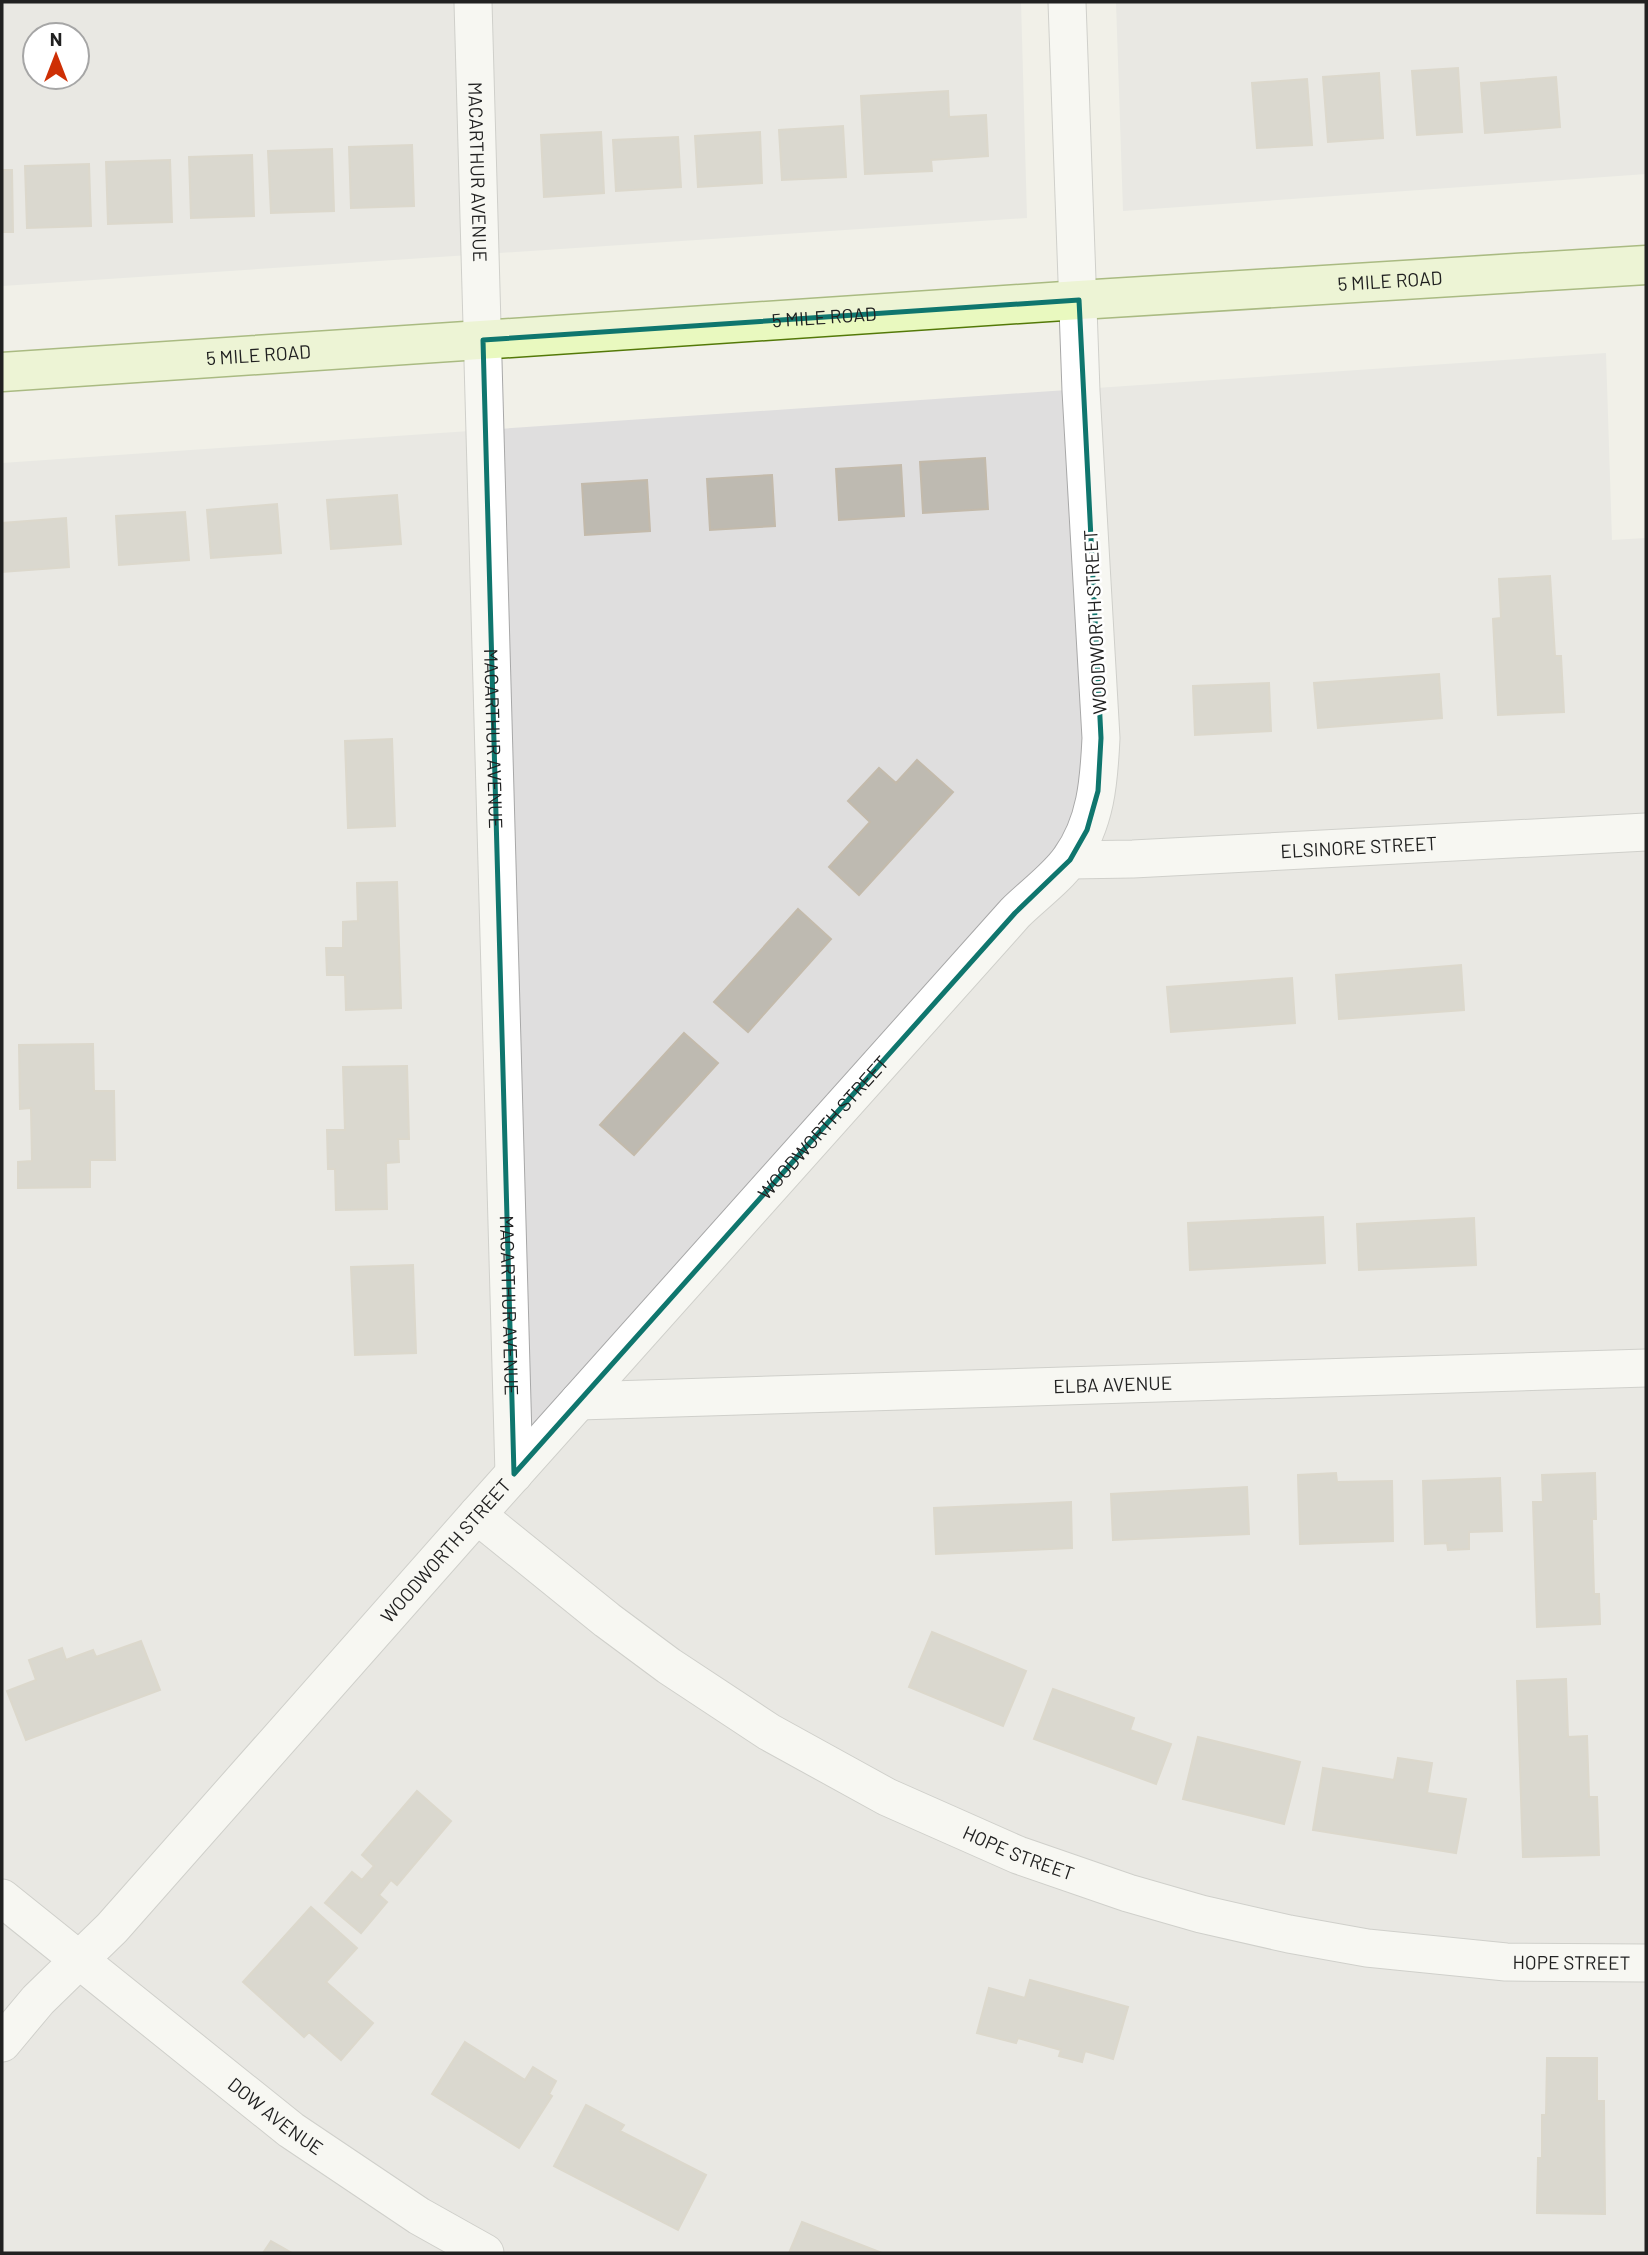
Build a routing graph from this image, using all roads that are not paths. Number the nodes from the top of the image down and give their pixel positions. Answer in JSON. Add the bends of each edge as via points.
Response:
{"nodes":[{"id":1,"x":473,"y":2,"type":"edge"},
{"id":2,"x":1067,"y":2,"type":"edge"},
{"id":3,"x":1646,"y":265,"type":"edge"},
{"id":4,"x":1079,"y":300,"type":"junction"},
{"id":5,"x":483,"y":340,"type":"junction"},
{"id":6,"x":2,"y":372,"type":"edge"},
{"id":7,"x":1646,"y":832,"type":"edge"},
{"id":8,"x":1070,"y":860,"type":"junction"},
{"id":9,"x":1646,"y":1368,"type":"edge"},
{"id":10,"x":579,"y":1401,"type":"junction"},
{"id":11,"x":514,"y":1474,"type":"junction"},
{"id":12,"x":477,"y":1516,"type":"junction"},
{"id":13,"x":2,"y":1898,"type":"edge"},
{"id":14,"x":78,"y":1960,"type":"junction"},
{"id":15,"x":1646,"y":1963,"type":"edge"},
{"id":16,"x":2,"y":2043,"type":"edge"},
{"id":17,"x":485,"y":2253,"type":"edge"}],
"edges":[{"from":1,"to":5,"type":"street","name":"MACARTHUR AVENUE"},
{"from":2,"to":4,"type":"street","name":"WOODWORTH STREET"},
{"from":3,"to":4,"type":"main road","name":"5 MILE ROAD"},
{"from":4,"to":5,"type":"main road","name":"5 MILE ROAD"},
{"from":4,"to":8,"type":"street","name":"WOODWORTH STREET","via":[[1101,738],[1098,791],[1087,830]]},
{"from":5,"to":6,"type":"main road","name":"5 MILE ROAD"},
{"from":5,"to":11,"type":"street","name":"MACARTHUR AVENUE"},
{"from":7,"to":8,"type":"street","name":"ELSINORE STREET"},
{"from":8,"to":10,"type":"street","name":"WOODWORTH STREET","via":[[1015,913]]},
{"from":9,"to":10,"type":"street","name":"ELBA AVENUE"},
{"from":10,"to":11,"type":"street","name":"WOODWORTH STREET"},
{"from":11,"to":12,"type":"street","name":"WOODWORTH STREET"},
{"from":12,"to":14,"type":"street","name":"WOODWORTH STREET","via":[[112,1928]]},
{"from":12,"to":15,"type":"street","name":"HOPE STREET","via":[[669,1666],[769,1732],[887,1797],[1018,1855],[1201,1914],[1367,1948],[1506,1962]]},
{"from":13,"to":14,"type":"street","name":"DOW AVENUE"},
{"from":14,"to":16,"type":"street","name":"WOODWORTH STREET"},
{"from":14,"to":17,"type":"street","name":"DOW AVENUE","via":[[291,2130],[419,2216]]}]}
